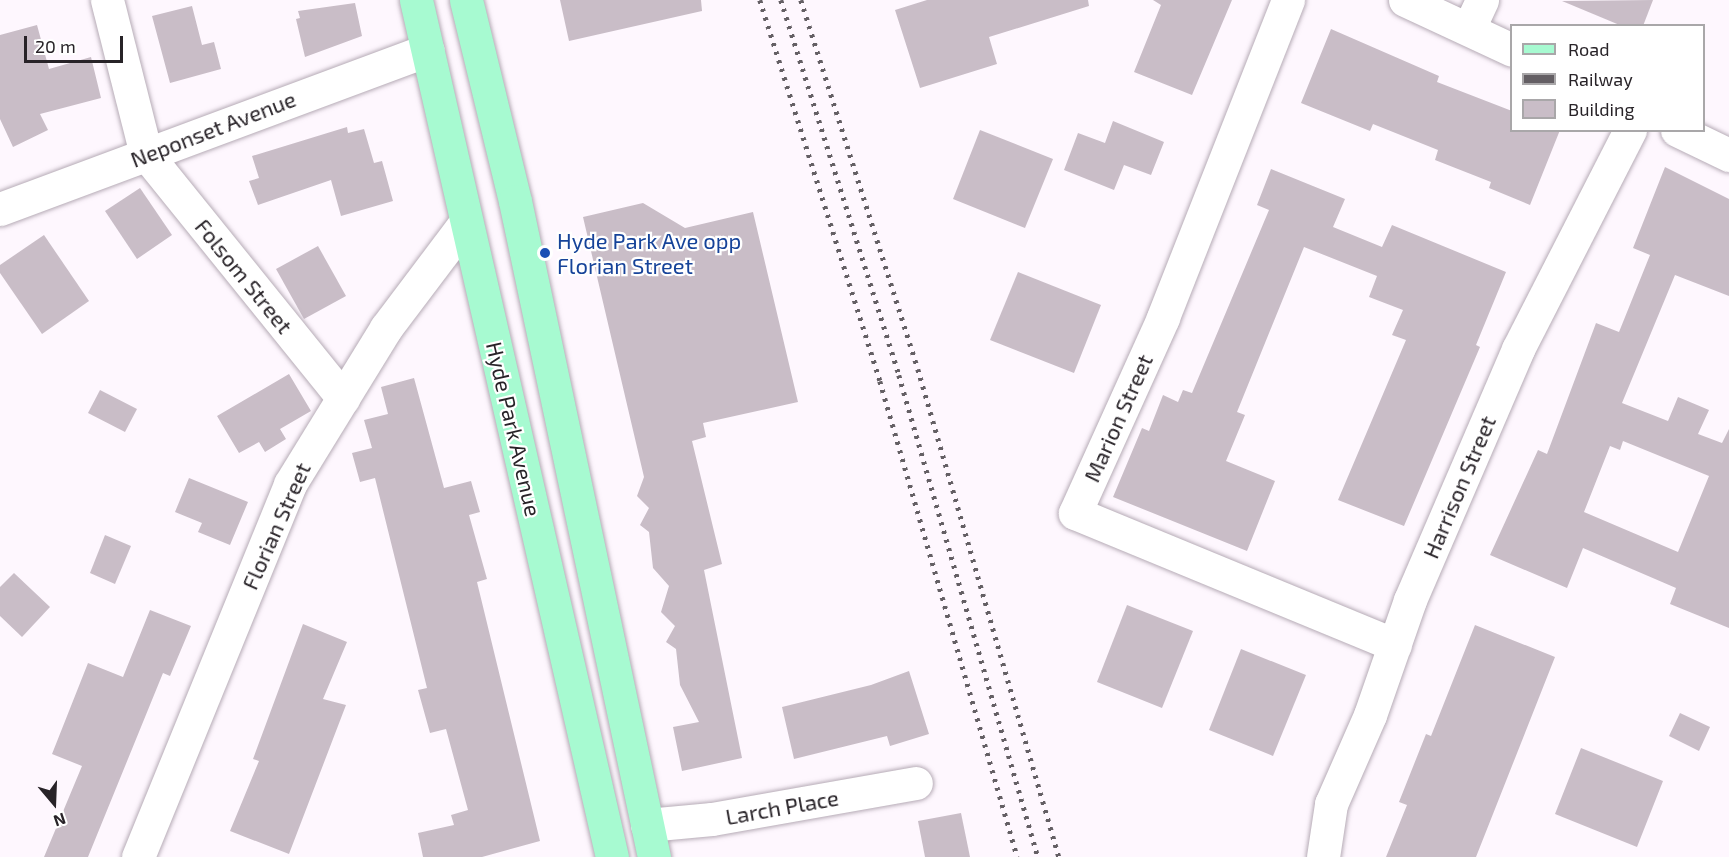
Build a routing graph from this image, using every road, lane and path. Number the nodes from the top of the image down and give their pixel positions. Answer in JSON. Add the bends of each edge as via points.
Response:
{"nodes":[{"id":1,"x":107,"y":0,"type":"edge"},
{"id":2,"x":416,"y":0,"type":"edge"},
{"id":3,"x":466,"y":0,"type":"edge"},
{"id":4,"x":1288,"y":0,"type":"edge"},
{"id":5,"x":1405,"y":0,"type":"edge"},
{"id":6,"x":1475,"y":14,"type":"edge"},
{"id":7,"x":1510,"y":48,"type":"edge"},
{"id":8,"x":427,"y":50,"type":"junction"},
{"id":9,"x":1629,"y":132,"type":"edge"},
{"id":10,"x":1681,"y":132,"type":"edge"},
{"id":11,"x":146,"y":154,"type":"junction"},
{"id":12,"x":1729,"y":155,"type":"edge"},
{"id":13,"x":0,"y":209,"type":"edge"},
{"id":14,"x":465,"y":223,"type":"junction"},
{"id":15,"x":343,"y":398,"type":"junction"},
{"id":16,"x":560,"y":408,"type":"junction"},
{"id":17,"x":512,"y":419,"type":"junction"},
{"id":18,"x":1395,"y":645,"type":"junction"},
{"id":19,"x":916,"y":783,"type":"dead end"},
{"id":20,"x":647,"y":825,"type":"junction"},
{"id":21,"x":609,"y":843,"type":"edge"},
{"id":22,"x":138,"y":857,"type":"edge"},
{"id":23,"x":654,"y":857,"type":"edge"},
{"id":24,"x":1323,"y":857,"type":"edge"}],
"edges":[{"from":1,"to":11,"type":"street"},
{"from":2,"to":8,"type":"main road","name":"Hyde Park Avenue"},
{"from":3,"to":16,"type":"main road"},
{"from":4,"to":18,"type":"street","name":"Marion Street","via":[[1163,318],[1075,513]]},
{"from":5,"to":6,"type":"street"},
{"from":6,"to":7,"type":"street"},
{"from":8,"to":11,"type":"street","name":"Neponset Avenue"},
{"from":8,"to":14,"type":"main road","name":"Hyde Park Avenue"},
{"from":9,"to":18,"type":"street","name":"Harrison Street","via":[[1518,349]]},
{"from":10,"to":12,"type":"street"},
{"from":11,"to":13,"type":"street","name":"Neponset Avenue"},
{"from":11,"to":15,"type":"street","name":"Folsom Street"},
{"from":14,"to":15,"type":"street","name":"Florian Street","via":[[386,328]]},
{"from":14,"to":17,"type":"main road","name":"Hyde Park Avenue"},
{"from":15,"to":22,"type":"street","name":"Florian Street","via":[[290,484]]},
{"from":16,"to":17,"type":"main road"},
{"from":16,"to":20,"type":"main road"},
{"from":17,"to":21,"type":"main road","name":"Hyde Park Avenue"},
{"from":18,"to":24,"type":"street","name":"Harrison Street","via":[[1331,804]]},
{"from":19,"to":20,"type":"street","name":"Larch Place","via":[[712,819]]},
{"from":20,"to":21,"type":"main road"},
{"from":20,"to":23,"type":"main road"}]}
